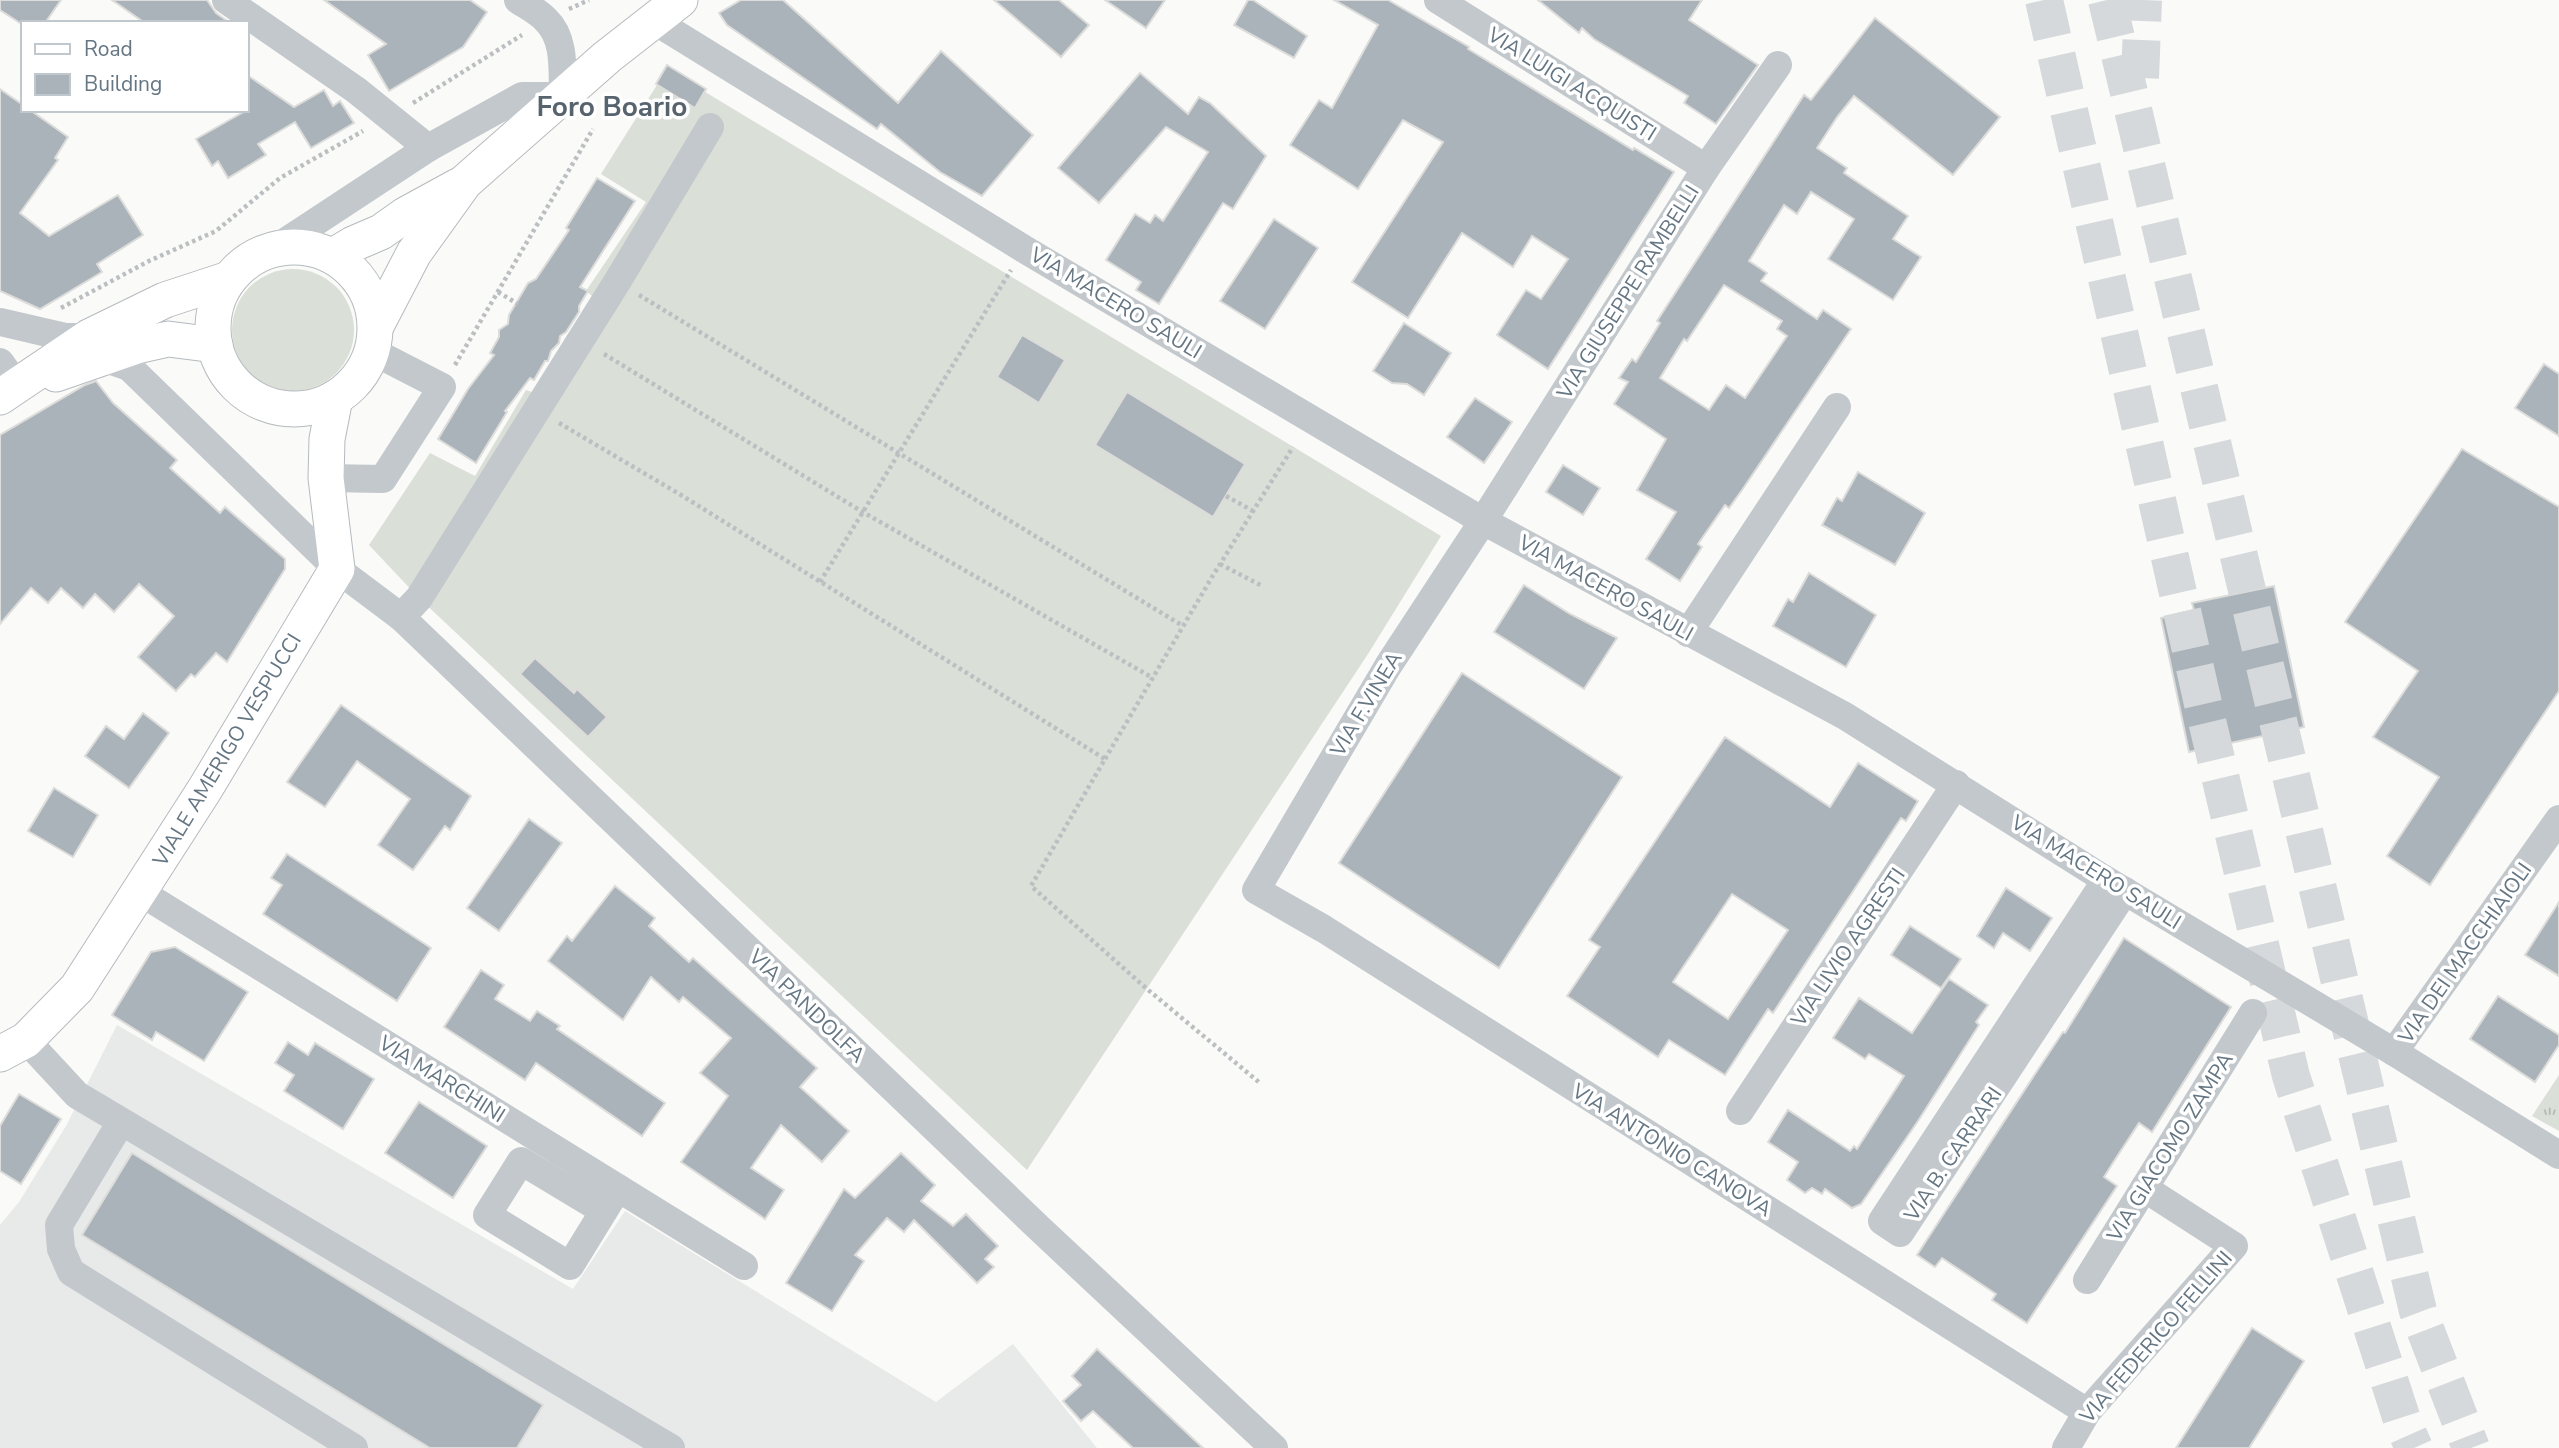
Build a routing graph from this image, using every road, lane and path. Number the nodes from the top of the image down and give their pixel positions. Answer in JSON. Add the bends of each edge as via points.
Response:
{"nodes":[{"id":1,"x":226,"y":0,"type":"edge"},
{"id":2,"x":518,"y":0,"type":"edge"},
{"id":3,"x":589,"y":0,"type":"edge"},
{"id":4,"x":1438,"y":0,"type":"edge"},
{"id":5,"x":666,"y":10,"type":"edge"},
{"id":6,"x":547,"y":20,"type":"junction"},
{"id":7,"x":1778,"y":65,"type":"dead end"},
{"id":8,"x":563,"y":96,"type":"junction"},
{"id":9,"x":390,"y":117,"type":"junction"},
{"id":10,"x":710,"y":127,"type":"dead end"},
{"id":11,"x":593,"y":129,"type":"dead end"},
{"id":12,"x":428,"y":149,"type":"junction"},
{"id":13,"x":1706,"y":168,"type":"junction"},
{"id":14,"x":465,"y":183,"type":"junction"},
{"id":15,"x":276,"y":248,"type":"junction"},
{"id":16,"x":1024,"y":248,"type":"junction"},
{"id":17,"x":333,"y":256,"type":"junction"},
{"id":18,"x":229,"y":279,"type":"junction"},
{"id":19,"x":617,"y":282,"type":"junction"},
{"id":20,"x":498,"y":292,"type":"junction"},
{"id":21,"x":518,"y":304,"type":"dead end"},
{"id":22,"x":57,"y":310,"type":"dead end"},
{"id":23,"x":0,"y":322,"type":"edge"},
{"id":24,"x":374,"y":338,"type":"junction"},
{"id":25,"x":580,"y":340,"type":"junction"},
{"id":26,"x":215,"y":345,"type":"junction"},
{"id":27,"x":96,"y":348,"type":"junction"},
{"id":28,"x":6,"y":382,"type":"edge"},
{"id":29,"x":442,"y":387,"type":"junction"},
{"id":30,"x":335,"y":398,"type":"junction"},
{"id":31,"x":1837,"y":407,"type":"dead end"},
{"id":32,"x":537,"y":410,"type":"junction"},
{"id":33,"x":1293,"y":447,"type":"dead end"},
{"id":34,"x":899,"y":454,"type":"junction"},
{"id":35,"x":326,"y":478,"type":"junction"},
{"id":36,"x":1226,"y":496,"type":"dead end"},
{"id":37,"x":861,"y":511,"type":"junction"},
{"id":38,"x":1253,"y":511,"type":"junction"},
{"id":39,"x":1483,"y":521,"type":"junction"},
{"id":40,"x":1220,"y":564,"type":"junction"},
{"id":41,"x":337,"y":569,"type":"junction"},
{"id":42,"x":820,"y":582,"type":"junction"},
{"id":43,"x":1262,"y":586,"type":"dead end"},
{"id":44,"x":401,"y":617,"type":"junction"},
{"id":45,"x":1183,"y":626,"type":"junction"},
{"id":46,"x":1688,"y":633,"type":"junction"},
{"id":47,"x":1153,"y":678,"type":"junction"},
{"id":48,"x":1105,"y":760,"type":"junction"},
{"id":49,"x":1956,"y":784,"type":"junction"},
{"id":50,"x":2559,"y":819,"type":"edge"},
{"id":51,"x":2115,"y":886,"type":"junction"},
{"id":52,"x":1256,"y":890,"type":"joint"},
{"id":53,"x":141,"y":892,"type":"junction"},
{"id":54,"x":2253,"y":1013,"type":"dead end"},
{"id":55,"x":13,"y":1047,"type":"edge"},
{"id":56,"x":2395,"y":1052,"type":"junction"},
{"id":57,"x":1260,"y":1083,"type":"dead end"},
{"id":58,"x":1740,"y":1111,"type":"dead end"},
{"id":59,"x":121,"y":1122,"type":"junction"},
{"id":60,"x":2559,"y":1155,"type":"edge"},
{"id":61,"x":2144,"y":1188,"type":"junction"},
{"id":62,"x":744,"y":1266,"type":"dead end"},
{"id":63,"x":2087,"y":1280,"type":"dead end"},
{"id":64,"x":2087,"y":1412,"type":"junction"},
{"id":65,"x":354,"y":1448,"type":"edge"},
{"id":66,"x":671,"y":1448,"type":"edge"},
{"id":67,"x":1273,"y":1448,"type":"edge"},
{"id":68,"x":2066,"y":1448,"type":"edge"}],
"edges":[{"from":1,"to":9,"type":"street"},
{"from":2,"to":6,"type":"street"},
{"from":3,"to":6,"type":"path"},
{"from":4,"to":13,"type":"street","name":"VIA LUIGI ACQUISTI"},
{"from":5,"to":8,"type":"main road"},
{"from":5,"to":16,"type":"street","name":"VIA MACERO SAULI"},
{"from":6,"to":8,"type":"street","via":[[558,37]]},
{"from":6,"to":9,"type":"path"},
{"from":7,"to":13,"type":"street","name":"VIA GIUSEPPE RAMBELLI"},
{"from":8,"to":12,"type":"street","via":[[522,96]]},
{"from":8,"to":14,"type":"main road"},
{"from":9,"to":12,"type":"street"},
{"from":9,"to":22,"type":"path","via":[[280,178],[216,231]]},
{"from":10,"to":19,"type":"street"},
{"from":11,"to":20,"type":"path"},
{"from":12,"to":15,"type":"street"},
{"from":13,"to":39,"type":"street","name":"VIA GIUSEPPE RAMBELLI"},
{"from":14,"to":17,"type":"main road"},
{"from":14,"to":24,"type":"main road","via":[[414,253]]},
{"from":15,"to":17,"type":"main road","via":[[315,249]]},
{"from":15,"to":18,"type":"main road","via":[[258,255]]},
{"from":16,"to":34,"type":"path"},
{"from":16,"to":39,"type":"street","name":"VIA MACERO SAULI"},
{"from":17,"to":24,"type":"main road","via":[[364,285],[372,304]]},
{"from":18,"to":26,"type":"main road","via":[[213,322]]},
{"from":18,"to":27,"type":"main road","via":[[165,300]]},
{"from":19,"to":25,"type":"street"},
{"from":19,"to":34,"type":"path"},
{"from":20,"to":21,"type":"path"},
{"from":20,"to":29,"type":"path"},
{"from":23,"to":27,"type":"street","name":"VIA PANDOLFA"},
{"from":24,"to":29,"type":"street"},
{"from":24,"to":30,"type":"main road","via":[[358,378]]},
{"from":25,"to":32,"type":"street"},
{"from":25,"to":37,"type":"path"},
{"from":26,"to":27,"type":"main road","via":[[168,339]]},
{"from":26,"to":30,"type":"main road","via":[[233,381],[265,404],[304,409]]},
{"from":27,"to":28,"type":"main road"},
{"from":27,"to":41,"type":"street","name":"VIA PANDOLFA","via":[[129,368]]},
{"from":29,"to":35,"type":"street","via":[[383,479]]},
{"from":30,"to":35,"type":"main road"},
{"from":31,"to":46,"type":"street"},
{"from":32,"to":42,"type":"path"},
{"from":32,"to":44,"type":"street","via":[[419,598]]},
{"from":33,"to":38,"type":"path"},
{"from":34,"to":37,"type":"path"},
{"from":34,"to":45,"type":"path"},
{"from":35,"to":41,"type":"main road"},
{"from":36,"to":38,"type":"path"},
{"from":37,"to":42,"type":"path"},
{"from":37,"to":47,"type":"path"},
{"from":38,"to":40,"type":"path"},
{"from":39,"to":46,"type":"street","name":"VIA MACERO SAULI"},
{"from":39,"to":52,"type":"street","name":"VIA F.VINEA","via":[[1388,666]]},
{"from":40,"to":43,"type":"path"},
{"from":40,"to":45,"type":"path"},
{"from":41,"to":44,"type":"street","name":"VIA PANDOLFA"},
{"from":41,"to":53,"type":"main road","name":"VIALE AMERIGO VESPUCCI"},
{"from":42,"to":48,"type":"path"},
{"from":44,"to":67,"type":"street","name":"VIA PANDOLFA"},
{"from":45,"to":47,"type":"path"},
{"from":46,"to":49,"type":"street","name":"VIA MACERO SAULI","via":[[1845,716]]},
{"from":47,"to":48,"type":"path"},
{"from":48,"to":57,"type":"path","via":[[1031,886]]},
{"from":49,"to":51,"type":"street","name":"VIA MACERO SAULI"},
{"from":49,"to":58,"type":"street","name":"VIA LIVIO AGRESTI"},
{"from":50,"to":56,"type":"street","name":"VIA DEI MACCHIAIOLI"},
{"from":51,"to":51,"type":"street","name":"VIA B. CARRARI","via":[[2029,1001],[1882,1222],[1900,1233]]},
{"from":51,"to":56,"type":"street","name":"VIA MACERO SAULI"},
{"from":52,"to":64,"type":"street","name":"VIA ANTONIO CANOVA"},
{"from":53,"to":55,"type":"main road","name":"VIALE AMERIGO VESPUCCI","via":[[78,988]]},
{"from":53,"to":62,"type":"street","name":"VIA MARCHINI","via":[[611,1200]]},
{"from":54,"to":61,"type":"street","name":"VIA GIACOMO ZAMPA"},
{"from":55,"to":59,"type":"street"},
{"from":56,"to":60,"type":"street","name":"VIA MACERO SAULI"},
{"from":59,"to":65,"type":"street","via":[[59,1226],[61,1249],[71,1272]]},
{"from":59,"to":66,"type":"street"},
{"from":61,"to":63,"type":"street","name":"VIA GIACOMO ZAMPA"},
{"from":61,"to":64,"type":"street","name":"VIA FEDERICO FELLINI","via":[[2234,1246]]},
{"from":64,"to":68,"type":"street","name":"VIA FEDERICO FELLINI"}]}
